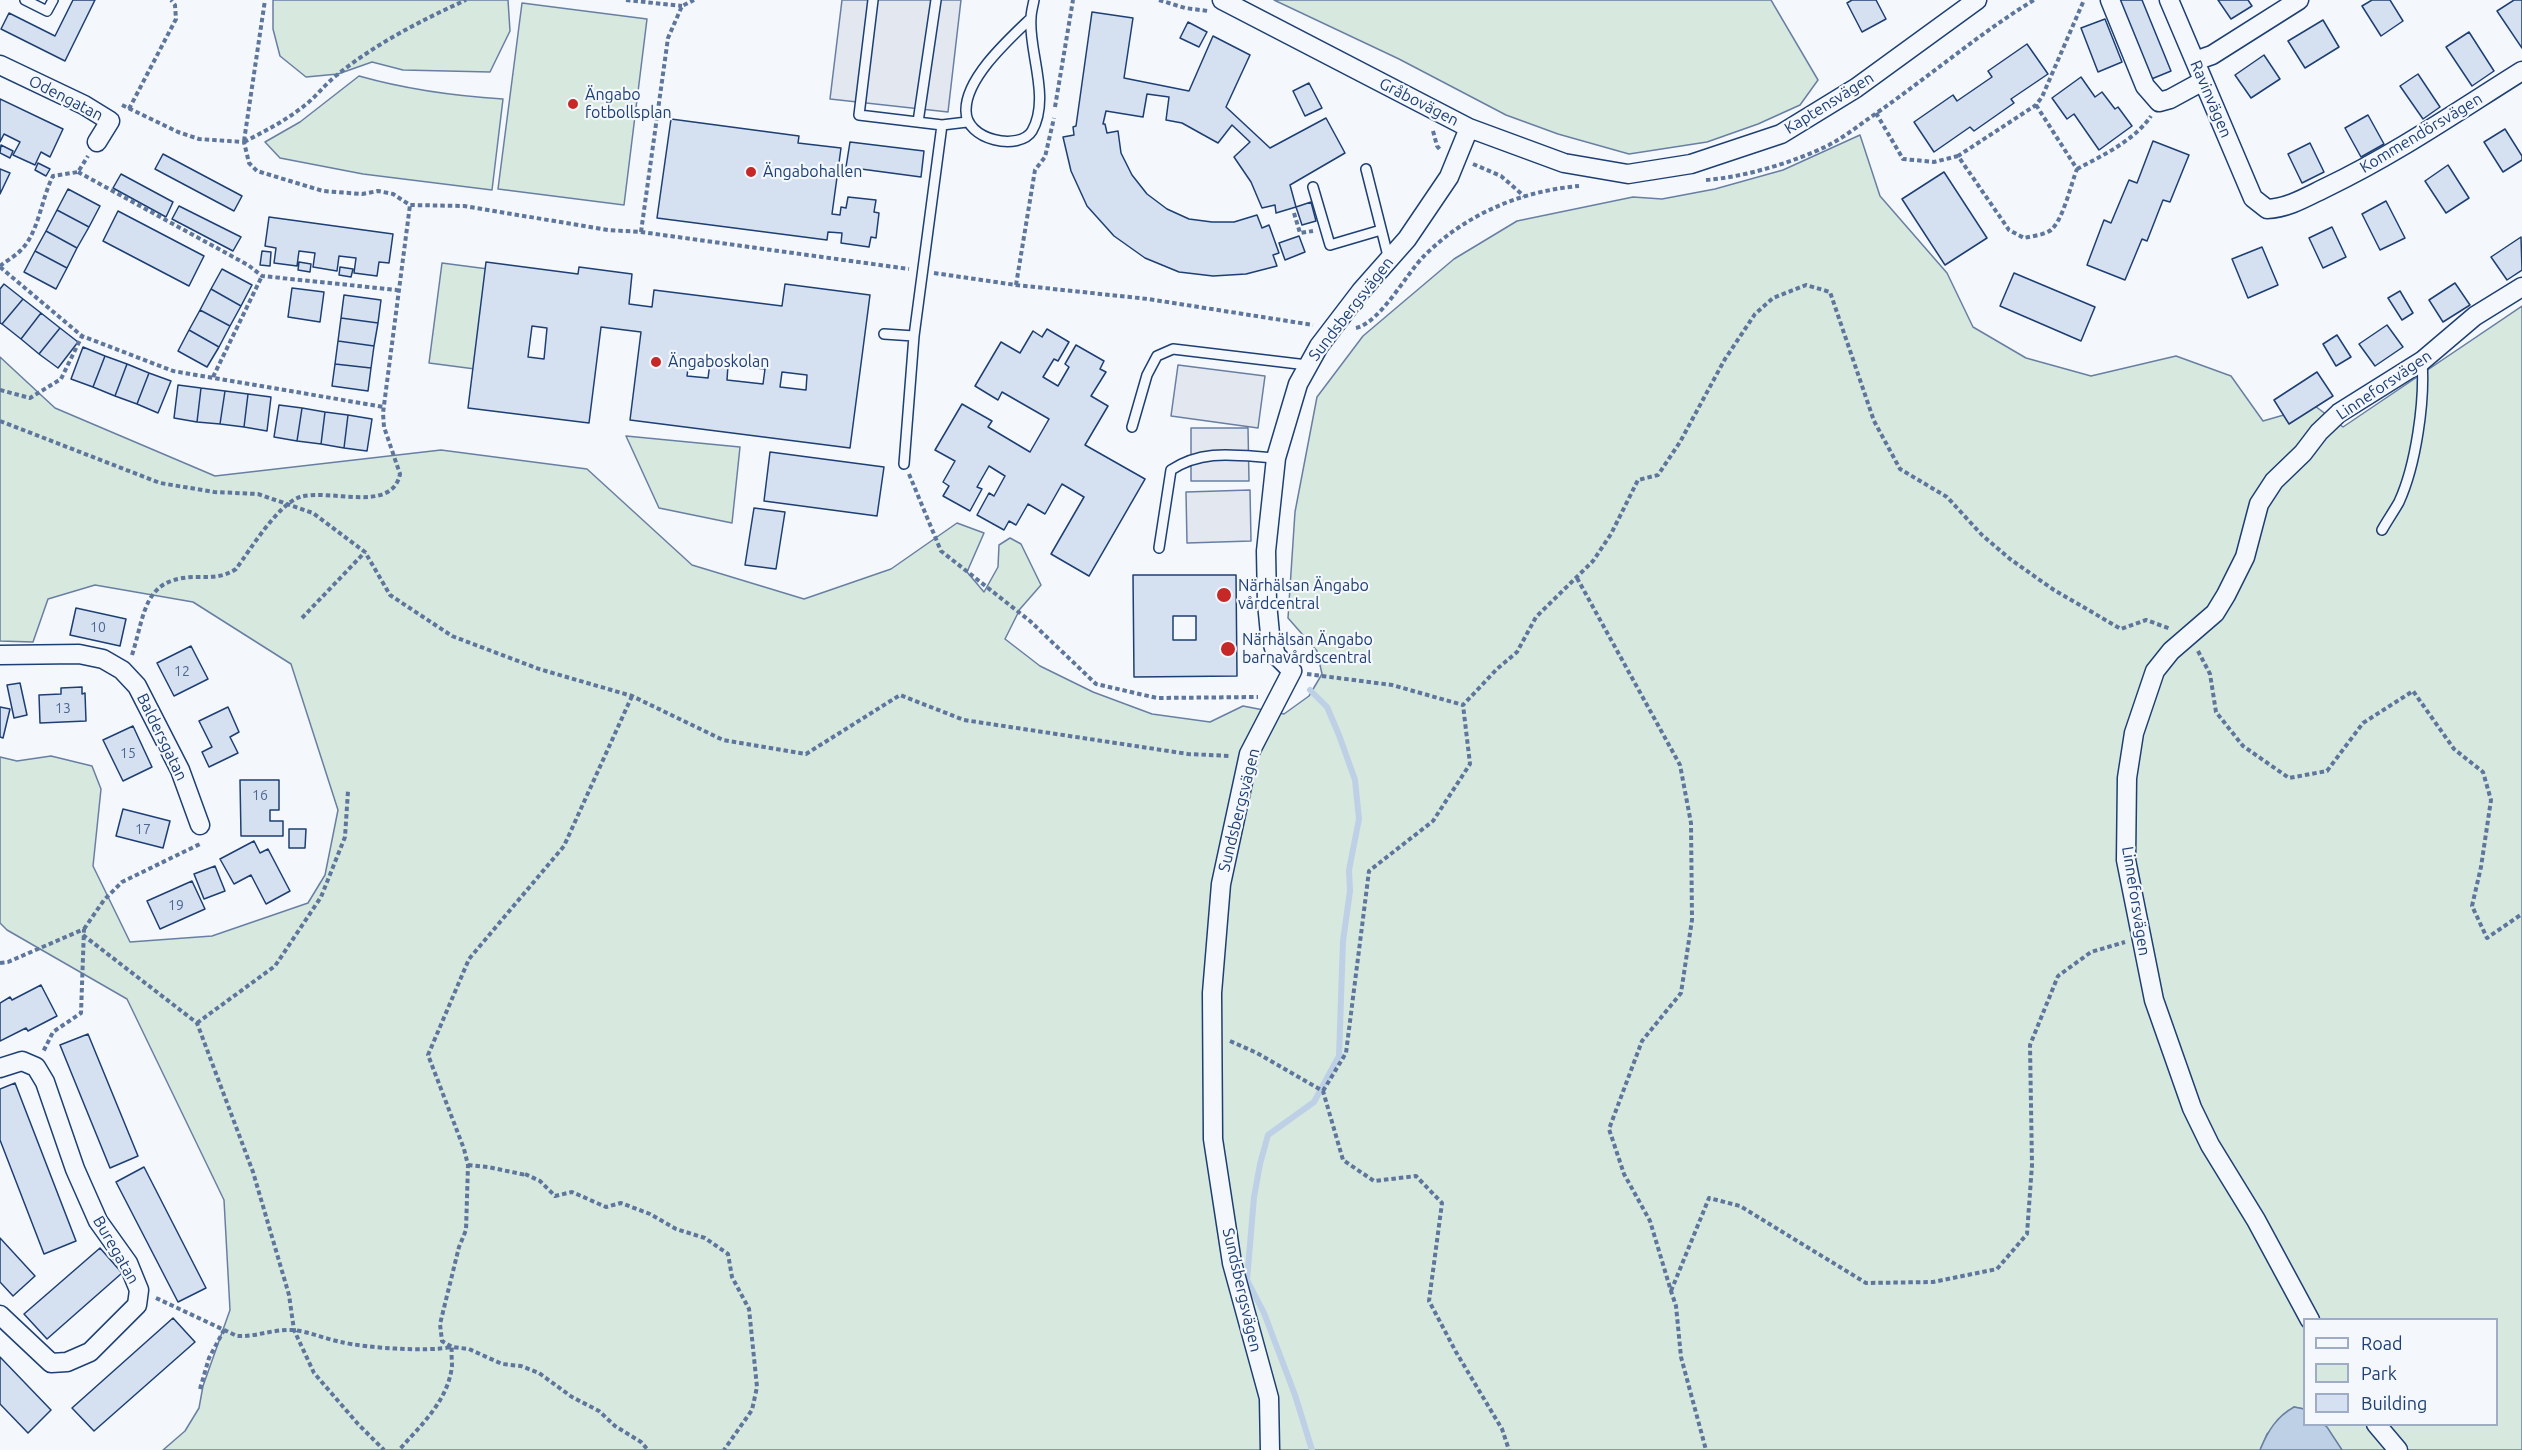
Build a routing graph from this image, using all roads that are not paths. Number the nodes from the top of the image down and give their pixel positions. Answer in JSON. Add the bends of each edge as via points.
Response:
{"nodes":[{"id":1,"x":25,"y":0,"type":"edge"},
{"id":2,"x":53,"y":0,"type":"edge"},
{"id":3,"x":873,"y":0,"type":"edge"},
{"id":4,"x":936,"y":0,"type":"edge"},
{"id":5,"x":1034,"y":0,"type":"edge"},
{"id":6,"x":1222,"y":0,"type":"edge"},
{"id":7,"x":1977,"y":0,"type":"edge"},
{"id":8,"x":2110,"y":0,"type":"edge"},
{"id":9,"x":2169,"y":0,"type":"edge"},
{"id":10,"x":2299,"y":0,"type":"edge"},
{"id":11,"x":1030,"y":19,"type":"junction"},
{"id":12,"x":2195,"y":61,"type":"junction"},
{"id":13,"x":0,"y":65,"type":"edge"},
{"id":14,"x":2522,"y":71,"type":"edge"},
{"id":15,"x":2203,"y":81,"type":"junction"},
{"id":16,"x":918,"y":122,"type":"junction"},
{"id":17,"x":967,"y":122,"type":"junction"},
{"id":18,"x":942,"y":125,"type":"junction"},
{"id":19,"x":1469,"y":128,"type":"junction"},
{"id":20,"x":97,"y":142,"type":"road end"},
{"id":21,"x":1366,"y":169,"type":"dead end"},
{"id":22,"x":1628,"y":174,"type":"joint"},
{"id":23,"x":1313,"y":187,"type":"dead end"},
{"id":24,"x":2253,"y":198,"type":"joint"},
{"id":25,"x":1381,"y":230,"type":"junction"},
{"id":26,"x":1389,"y":260,"type":"junction"},
{"id":27,"x":2522,"y":287,"type":"edge"},
{"id":28,"x":884,"y":334,"type":"dead end"},
{"id":29,"x":914,"y":336,"type":"junction"},
{"id":30,"x":2422,"y":361,"type":"junction"},
{"id":31,"x":1307,"y":365,"type":"junction"},
{"id":32,"x":1132,"y":427,"type":"dead end"},
{"id":33,"x":1276,"y":458,"type":"junction"},
{"id":34,"x":904,"y":464,"type":"road end"},
{"id":35,"x":2382,"y":530,"type":"dead end"},
{"id":36,"x":1159,"y":548,"type":"dead end"},
{"id":37,"x":0,"y":655,"type":"edge"},
{"id":38,"x":206,"y":831,"type":"road end"},
{"id":39,"x":0,"y":1068,"type":"edge"},
{"id":40,"x":0,"y":1315,"type":"edge"},
{"id":41,"x":2309,"y":1318,"type":"edge"},
{"id":42,"x":2377,"y":1426,"type":"edge"},
{"id":43,"x":1270,"y":1450,"type":"edge"},
{"id":44,"x":2398,"y":1450,"type":"edge"}],
"edges":[{"from":1,"to":2,"type":"lane","via":[[47,11]]},
{"from":3,"to":16,"type":"lane","via":[[859,115]]},
{"from":4,"to":16,"type":"lane"},
{"from":5,"to":11,"type":"lane"},
{"from":6,"to":19,"type":"street","name":"Gråbovägen"},
{"from":7,"to":22,"type":"street","name":"Kaptensvägen","via":[[1856,88],[1781,134],[1690,164]]},
{"from":8,"to":15,"type":"street","via":[[2145,86],[2159,102]]},
{"from":9,"to":12,"type":"street","name":"Ravinvägen"},
{"from":10,"to":12,"type":"street","via":[[2212,55]]},
{"from":11,"to":17,"type":"lane","via":[[992,56],[969,95]]},
{"from":11,"to":17,"type":"lane","via":[[1040,90],[1032,131],[1022,140],[1006,141],[979,135]]},
{"from":12,"to":15,"type":"street","name":"Ravinvägen"},
{"from":13,"to":20,"type":"street","name":"Odengatan","via":[[110,121]]},
{"from":14,"to":24,"type":"street","name":"Kommendörsvägen","via":[[2407,145],[2345,179],[2279,208],[2267,209]]},
{"from":15,"to":24,"type":"street","name":"Ravinvägen"},
{"from":16,"to":18,"type":"lane"},
{"from":17,"to":18,"type":"lane"},
{"from":18,"to":29,"type":"lane"},
{"from":19,"to":22,"type":"street","name":"Gråbovägen","via":[[1564,163]]},
{"from":19,"to":26,"type":"street","name":"Sundsbergsvägen","via":[[1449,177]]},
{"from":21,"to":25,"type":"lane"},
{"from":23,"to":25,"type":"lane","via":[[1330,245]]},
{"from":25,"to":26,"type":"lane"},
{"from":26,"to":31,"type":"street","name":"Sundsbergsvägen"},
{"from":27,"to":30,"type":"street","name":"Linneforsvägen","via":[[2475,316]]},
{"from":28,"to":29,"type":"lane"},
{"from":29,"to":34,"type":"lane"},
{"from":30,"to":35,"type":"lane","via":[[2424,386],[2412,464],[2399,502]]},
{"from":30,"to":41,"type":"street","name":"Linneforsvägen","via":[[2339,413],[2274,481],[2259,504],[2245,557],[2215,613],[2171,651],[2155,671],[2133,733],[2127,778],[2126,860],[2158,1011],[2192,1108],[2210,1145]]},
{"from":31,"to":32,"type":"lane","via":[[1173,349],[1157,356],[1147,375]]},
{"from":31,"to":33,"type":"street","name":"Sundsbergsvägen"},
{"from":33,"to":36,"type":"lane","via":[[1212,455],[1187,460],[1171,470]]},
{"from":33,"to":43,"type":"street","name":"Sundsbergsvägen","via":[[1266,551],[1267,603],[1276,655],[1292,671],[1250,754],[1221,884],[1212,993],[1213,1139],[1232,1263],[1269,1398]]},
{"from":37,"to":38,"type":"street","name":"Baldersgatan","via":[[79,654],[103,659],[122,670],[137,686]]},
{"from":39,"to":40,"type":"street","name":"Buregatan","via":[[22,1061],[36,1067],[98,1221],[128,1263],[139,1290],[137,1305],[126,1318],[90,1352],[68,1362],[51,1363]]},
{"from":42,"to":44,"type":"street"}]}
